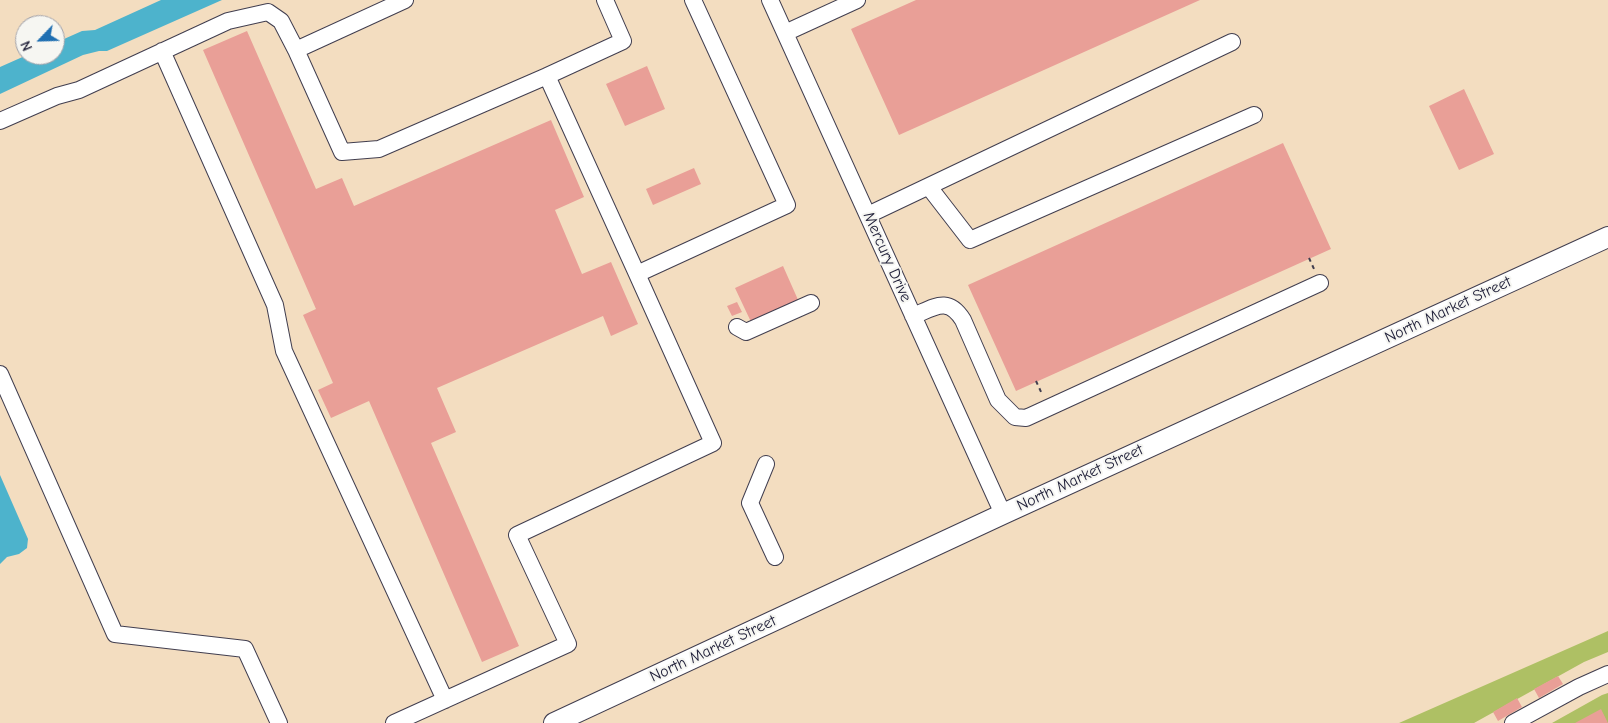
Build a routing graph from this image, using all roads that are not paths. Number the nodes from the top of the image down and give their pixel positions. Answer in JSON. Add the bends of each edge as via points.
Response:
{"nodes":[{"id":1,"x":405,"y":0,"type":"edge"},
{"id":2,"x":605,"y":0,"type":"edge"},
{"id":3,"x":693,"y":0,"type":"edge"},
{"id":4,"x":770,"y":0,"type":"edge"},
{"id":5,"x":856,"y":0,"type":"edge"},
{"id":6,"x":785,"y":33,"type":"junction"},
{"id":7,"x":1232,"y":42,"type":"dead end"},
{"id":8,"x":296,"y":50,"type":"junction"},
{"id":9,"x":162,"y":51,"type":"junction"},
{"id":10,"x":547,"y":76,"type":"junction"},
{"id":11,"x":1254,"y":115,"type":"dead end"},
{"id":12,"x":0,"y":121,"type":"edge"},
{"id":13,"x":929,"y":187,"type":"junction"},
{"id":14,"x":868,"y":215,"type":"junction"},
{"id":15,"x":1608,"y":237,"type":"edge"},
{"id":16,"x":637,"y":274,"type":"junction"},
{"id":17,"x":1320,"y":283,"type":"dead end"},
{"id":18,"x":811,"y":303,"type":"dead end"},
{"id":19,"x":913,"y":316,"type":"junction"},
{"id":20,"x":737,"y":327,"type":"dead end"},
{"id":21,"x":0,"y":374,"type":"edge"},
{"id":22,"x":766,"y":464,"type":"dead end"},
{"id":23,"x":1003,"y":514,"type":"junction"},
{"id":24,"x":775,"y":557,"type":"dead end"},
{"id":25,"x":1608,"y":674,"type":"edge"},
{"id":26,"x":445,"y":700,"type":"junction"},
{"id":27,"x":279,"y":723,"type":"edge"},
{"id":28,"x":394,"y":723,"type":"edge"},
{"id":29,"x":554,"y":723,"type":"edge"},
{"id":30,"x":1513,"y":723,"type":"edge"}],
"edges":[{"from":1,"to":8,"type":"street"},
{"from":2,"to":10,"type":"street","via":[[624,41]]},
{"from":3,"to":16,"type":"street","via":[[788,205]]},
{"from":4,"to":6,"type":"street","name":"Mercury Drive"},
{"from":5,"to":6,"type":"street"},
{"from":6,"to":14,"type":"street","name":"Mercury Drive"},
{"from":7,"to":13,"type":"street"},
{"from":8,"to":9,"type":"street","via":[[281,21],[268,12],[228,21]]},
{"from":8,"to":10,"type":"street","via":[[342,152],[379,149]]},
{"from":9,"to":12,"type":"street","via":[[79,90]]},
{"from":9,"to":26,"type":"street","via":[[275,304],[284,351]]},
{"from":10,"to":16,"type":"street"},
{"from":11,"to":13,"type":"street","via":[[970,240]]},
{"from":13,"to":14,"type":"street"},
{"from":14,"to":19,"type":"street","name":"Mercury Drive"},
{"from":15,"to":23,"type":"main road","name":"North Market Street"},
{"from":16,"to":26,"type":"street","via":[[713,443],[517,535],[568,644]]},
{"from":17,"to":19,"type":"street","via":[[1026,418],[1015,417],[998,400],[957,310],[946,305],[936,306]]},
{"from":18,"to":20,"type":"street","via":[[746,332]]},
{"from":19,"to":23,"type":"street","name":"Mercury Drive"},
{"from":21,"to":27,"type":"street","via":[[115,634],[245,650]]},
{"from":22,"to":24,"type":"street","via":[[750,503]]},
{"from":23,"to":29,"type":"main road","name":"North Market Street"},
{"from":25,"to":30,"type":"street"},
{"from":26,"to":28,"type":"street"}]}
